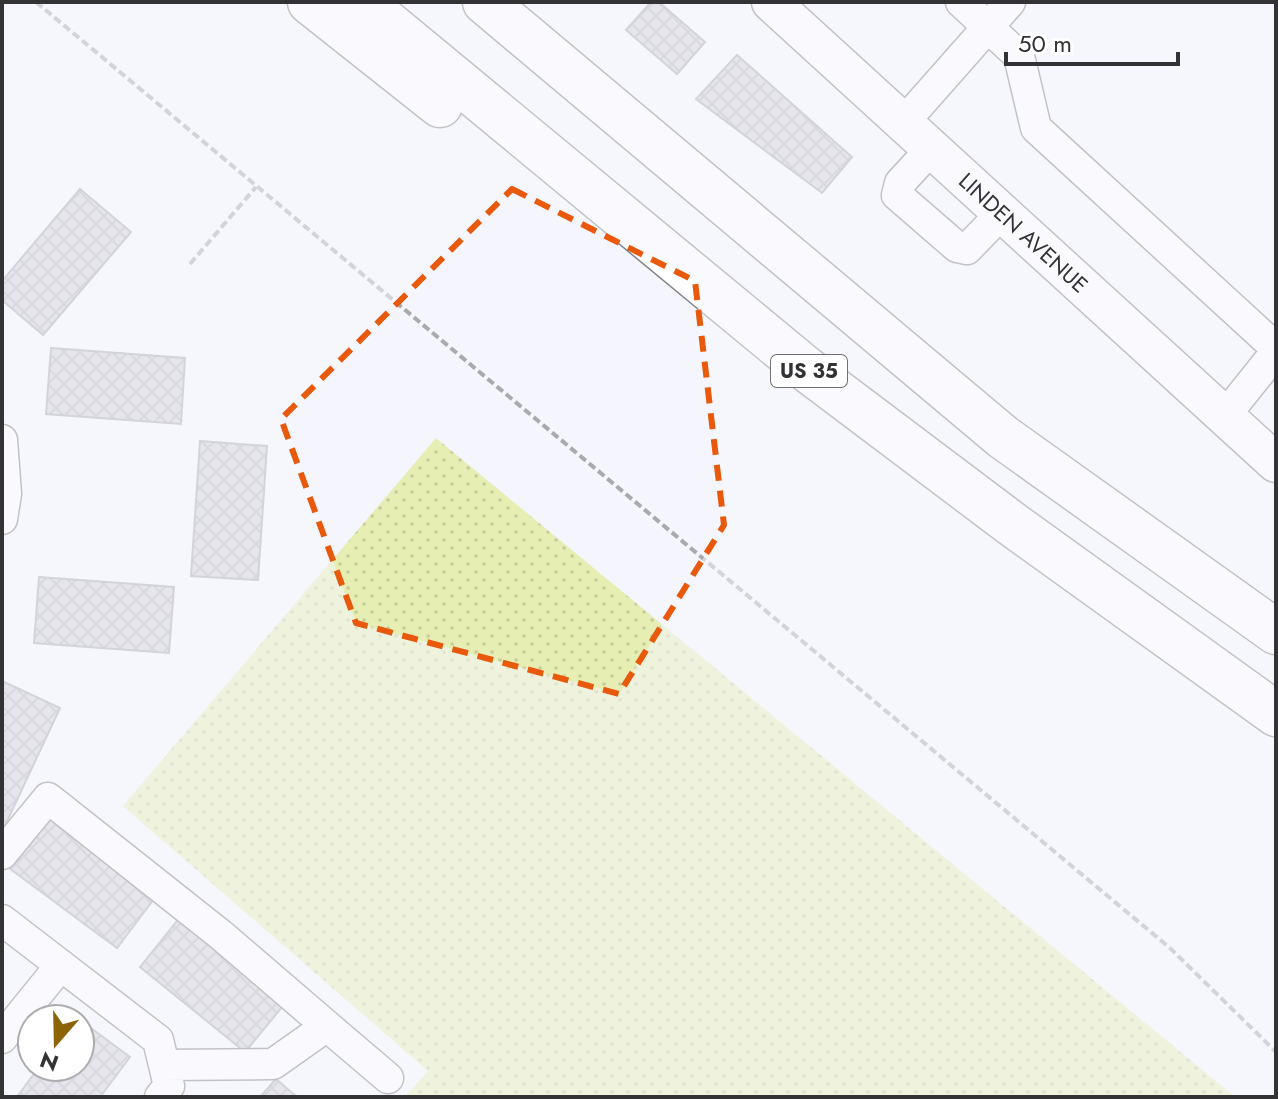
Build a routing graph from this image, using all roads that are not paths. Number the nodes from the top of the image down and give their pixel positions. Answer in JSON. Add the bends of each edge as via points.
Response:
{"nodes":[{"id":1,"x":310,"y":2,"type":"edge"},
{"id":2,"x":362,"y":2,"type":"edge"},
{"id":3,"x":485,"y":2,"type":"edge"},
{"id":4,"x":526,"y":2,"type":"edge"},
{"id":5,"x":771,"y":2,"type":"edge"},
{"id":6,"x":961,"y":2,"type":"edge"},
{"id":7,"x":1010,"y":2,"type":"edge"},
{"id":8,"x":988,"y":26,"type":"junction"},
{"id":9,"x":904,"y":122,"type":"junction"},
{"id":10,"x":932,"y":148,"type":"junction"},
{"id":11,"x":679,"y":164,"type":"junction"},
{"id":12,"x":1002,"y":213,"type":"junction"},
{"id":13,"x":1276,"y":350,"type":"edge"},
{"id":14,"x":805,"y":368,"type":"junction"},
{"id":15,"x":1224,"y":417,"type":"junction"},
{"id":16,"x":2,"y":440,"type":"edge"},
{"id":17,"x":1276,"y":463,"type":"edge"},
{"id":18,"x":2,"y":519,"type":"edge"},
{"id":19,"x":1276,"y":632,"type":"edge"},
{"id":20,"x":1276,"y":714,"type":"edge"},
{"id":21,"x":2,"y":854,"type":"edge"},
{"id":22,"x":4,"y":925,"type":"edge"},
{"id":23,"x":61,"y":965,"type":"junction"},
{"id":24,"x":327,"y":1026,"type":"junction"},
{"id":25,"x":2,"y":1038,"type":"edge"},
{"id":26,"x":164,"y":1065,"type":"junction"},
{"id":27,"x":388,"y":1078,"type":"dead end"},
{"id":28,"x":160,"y":1097,"type":"edge"}],
"edges":[{"from":1,"to":14,"type":"highway","via":[[457,118]]},
{"from":2,"to":14,"type":"highway","number":"US 35"},
{"from":3,"to":11,"type":"highway"},
{"from":4,"to":11,"type":"highway"},
{"from":5,"to":9,"type":"main road","name":"LINDEN AVENUE"},
{"from":6,"to":8,"type":"street"},
{"from":7,"to":8,"type":"street"},
{"from":8,"to":9,"type":"street"},
{"from":8,"to":13,"type":"street","via":[[1019,56],[1036,128]]},
{"from":9,"to":10,"type":"main road","name":"LINDEN AVENUE"},
{"from":10,"to":12,"type":"main road","name":"LINDEN AVENUE"},
{"from":10,"to":12,"type":"street","via":[[900,183],[897,195],[957,247],[967,249]]},
{"from":11,"to":19,"type":"highway","via":[[1003,437]]},
{"from":12,"to":15,"type":"main road","name":"LINDEN AVENUE"},
{"from":13,"to":15,"type":"street"},
{"from":14,"to":20,"type":"highway","number":"US 35"},
{"from":15,"to":17,"type":"main road","name":"LINDEN AVENUE"},
{"from":16,"to":18,"type":"street"},
{"from":21,"to":24,"type":"street","via":[[48,798]]},
{"from":22,"to":23,"type":"street"},
{"from":23,"to":25,"type":"street"},
{"from":23,"to":26,"type":"street","via":[[158,1040]]},
{"from":24,"to":26,"type":"street","via":[[273,1064]]},
{"from":24,"to":27,"type":"street"},
{"from":26,"to":28,"type":"street","via":[[169,1086]]}]}
